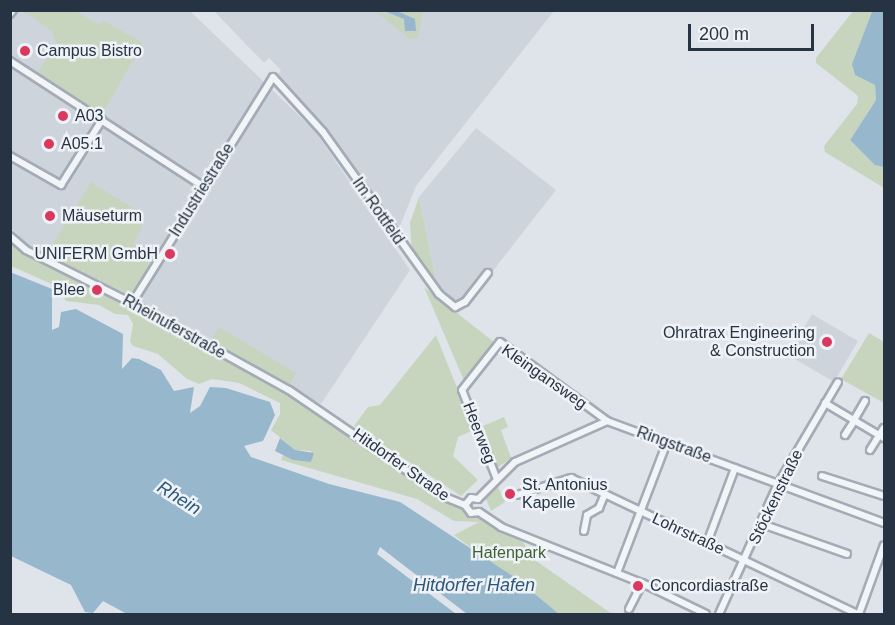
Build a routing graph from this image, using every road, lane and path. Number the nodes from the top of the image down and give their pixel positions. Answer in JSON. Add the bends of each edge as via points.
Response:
{"nodes":[{"id":1,"x":13,"y":10,"type":"edge"},
{"id":2,"x":10,"y":14,"type":"edge"},
{"id":3,"x":10,"y":61,"type":"edge"},
{"id":4,"x":10,"y":66,"type":"edge"},
{"id":5,"x":23,"y":72,"type":"junction"},
{"id":6,"x":273,"y":77,"type":"joint"},
{"id":7,"x":102,"y":120,"type":"junction"},
{"id":8,"x":11,"y":159,"type":"edge"},
{"id":9,"x":204,"y":187,"type":"junction"},
{"id":10,"x":10,"y":236,"type":"edge"},
{"id":11,"x":488,"y":273,"type":"dead end"},
{"id":12,"x":132,"y":303,"type":"junction"},
{"id":13,"x":837,"y":382,"type":"dead end"},
{"id":14,"x":462,"y":390,"type":"joint"},
{"id":15,"x":865,"y":401,"type":"dead end"},
{"id":16,"x":825,"y":403,"type":"junction"},
{"id":17,"x":854,"y":420,"type":"junction"},
{"id":18,"x":338,"y":421,"type":"joint"},
{"id":19,"x":607,"y":421,"type":"junction"},
{"id":20,"x":884,"y":428,"type":"edge"},
{"id":21,"x":845,"y":435,"type":"dead end"},
{"id":22,"x":882,"y":437,"type":"edge"},
{"id":23,"x":667,"y":442,"type":"junction"},
{"id":24,"x":870,"y":450,"type":"dead end"},
{"id":25,"x":735,"y":468,"type":"junction"},
{"id":26,"x":822,"y":476,"type":"dead end"},
{"id":27,"x":496,"y":477,"type":"junction"},
{"id":28,"x":778,"y":484,"type":"junction"},
{"id":29,"x":605,"y":494,"type":"junction"},
{"id":30,"x":517,"y":495,"type":"dead end"},
{"id":31,"x":885,"y":496,"type":"edge"},
{"id":32,"x":478,"y":499,"type":"junction"},
{"id":33,"x":465,"y":505,"type":"junction"},
{"id":34,"x":479,"y":512,"type":"junction"},
{"id":35,"x":640,"y":512,"type":"junction"},
{"id":36,"x":885,"y":523,"type":"edge"},
{"id":37,"x":762,"y":524,"type":"junction"},
{"id":38,"x":584,"y":531,"type":"dead end"},
{"id":39,"x":707,"y":543,"type":"junction"},
{"id":40,"x":885,"y":545,"type":"edge"},
{"id":41,"x":847,"y":554,"type":"dead end"},
{"id":42,"x":745,"y":561,"type":"junction"},
{"id":43,"x":617,"y":573,"type":"junction"},
{"id":44,"x":642,"y":583,"type":"junction"},
{"id":45,"x":629,"y":609,"type":"dead end"},
{"id":46,"x":706,"y":615,"type":"edge"},
{"id":47,"x":719,"y":615,"type":"edge"},
{"id":48,"x":858,"y":615,"type":"edge"}],
"edges":[{"from":1,"to":2,"type":"street"},
{"from":3,"to":5,"type":"street"},
{"from":4,"to":5,"type":"street"},
{"from":5,"to":7,"type":"street"},
{"from":6,"to":9,"type":"street","name":"Industriestraße"},
{"from":6,"to":11,"type":"street","name":"Im Rottfeld","via":[[323,132],[439,294],[455,306],[465,302]]},
{"from":7,"to":8,"type":"street","via":[[60,185]]},
{"from":7,"to":9,"type":"street"},
{"from":9,"to":12,"type":"street","name":"Industriestraße"},
{"from":10,"to":12,"type":"street","name":"Rheinuferstraße","via":[[26,250]]},
{"from":12,"to":18,"type":"street","name":"Rheinuferstraße"},
{"from":13,"to":16,"type":"street","name":"Stöckenstraße"},
{"from":14,"to":19,"type":"street","name":"Kleingansweg","via":[[500,342]]},
{"from":14,"to":27,"type":"street","name":"Heerweg"},
{"from":15,"to":17,"type":"street"},
{"from":16,"to":17,"type":"street"},
{"from":16,"to":28,"type":"street","name":"Stöckenstraße"},
{"from":17,"to":21,"type":"street"},
{"from":17,"to":22,"type":"street"},
{"from":18,"to":33,"type":"street","name":"Hitdorfer Straße","via":[[445,497]]},
{"from":19,"to":23,"type":"street","name":"Ringstraße"},
{"from":19,"to":27,"type":"street","via":[[515,462]]},
{"from":20,"to":22,"type":"street"},
{"from":22,"to":24,"type":"street"},
{"from":23,"to":25,"type":"street","name":"Ringstraße"},
{"from":23,"to":35,"type":"street"},
{"from":25,"to":28,"type":"street","name":"Ringstraße"},
{"from":25,"to":39,"type":"street"},
{"from":26,"to":31,"type":"street"},
{"from":27,"to":32,"type":"street"},
{"from":28,"to":36,"type":"street","name":"Ringstraße"},
{"from":28,"to":37,"type":"street","name":"Stöckenstraße"},
{"from":29,"to":30,"type":"street","name":"Lohrstraße","via":[[567,477]]},
{"from":29,"to":35,"type":"street","name":"Lohrstraße"},
{"from":29,"to":38,"type":"street","via":[[599,508],[587,515]]},
{"from":32,"to":33,"type":"street","via":[[469,499]]},
{"from":32,"to":34,"type":"street","via":[[482,506]]},
{"from":33,"to":34,"type":"street","via":[[471,513]]},
{"from":34,"to":43,"type":"street","via":[[501,528]]},
{"from":35,"to":39,"type":"street","name":"Lohrstraße"},
{"from":35,"to":43,"type":"street"},
{"from":37,"to":41,"type":"street"},
{"from":37,"to":42,"type":"street","name":"Stöckenstraße"},
{"from":39,"to":42,"type":"street","name":"Lohrstraße"},
{"from":40,"to":48,"type":"street"},
{"from":42,"to":47,"type":"street","name":"Stöckenstraße"},
{"from":42,"to":48,"type":"street","name":"Lohrstraße"},
{"from":43,"to":44,"type":"street"},
{"from":44,"to":45,"type":"street"},
{"from":44,"to":46,"type":"street"}]}
